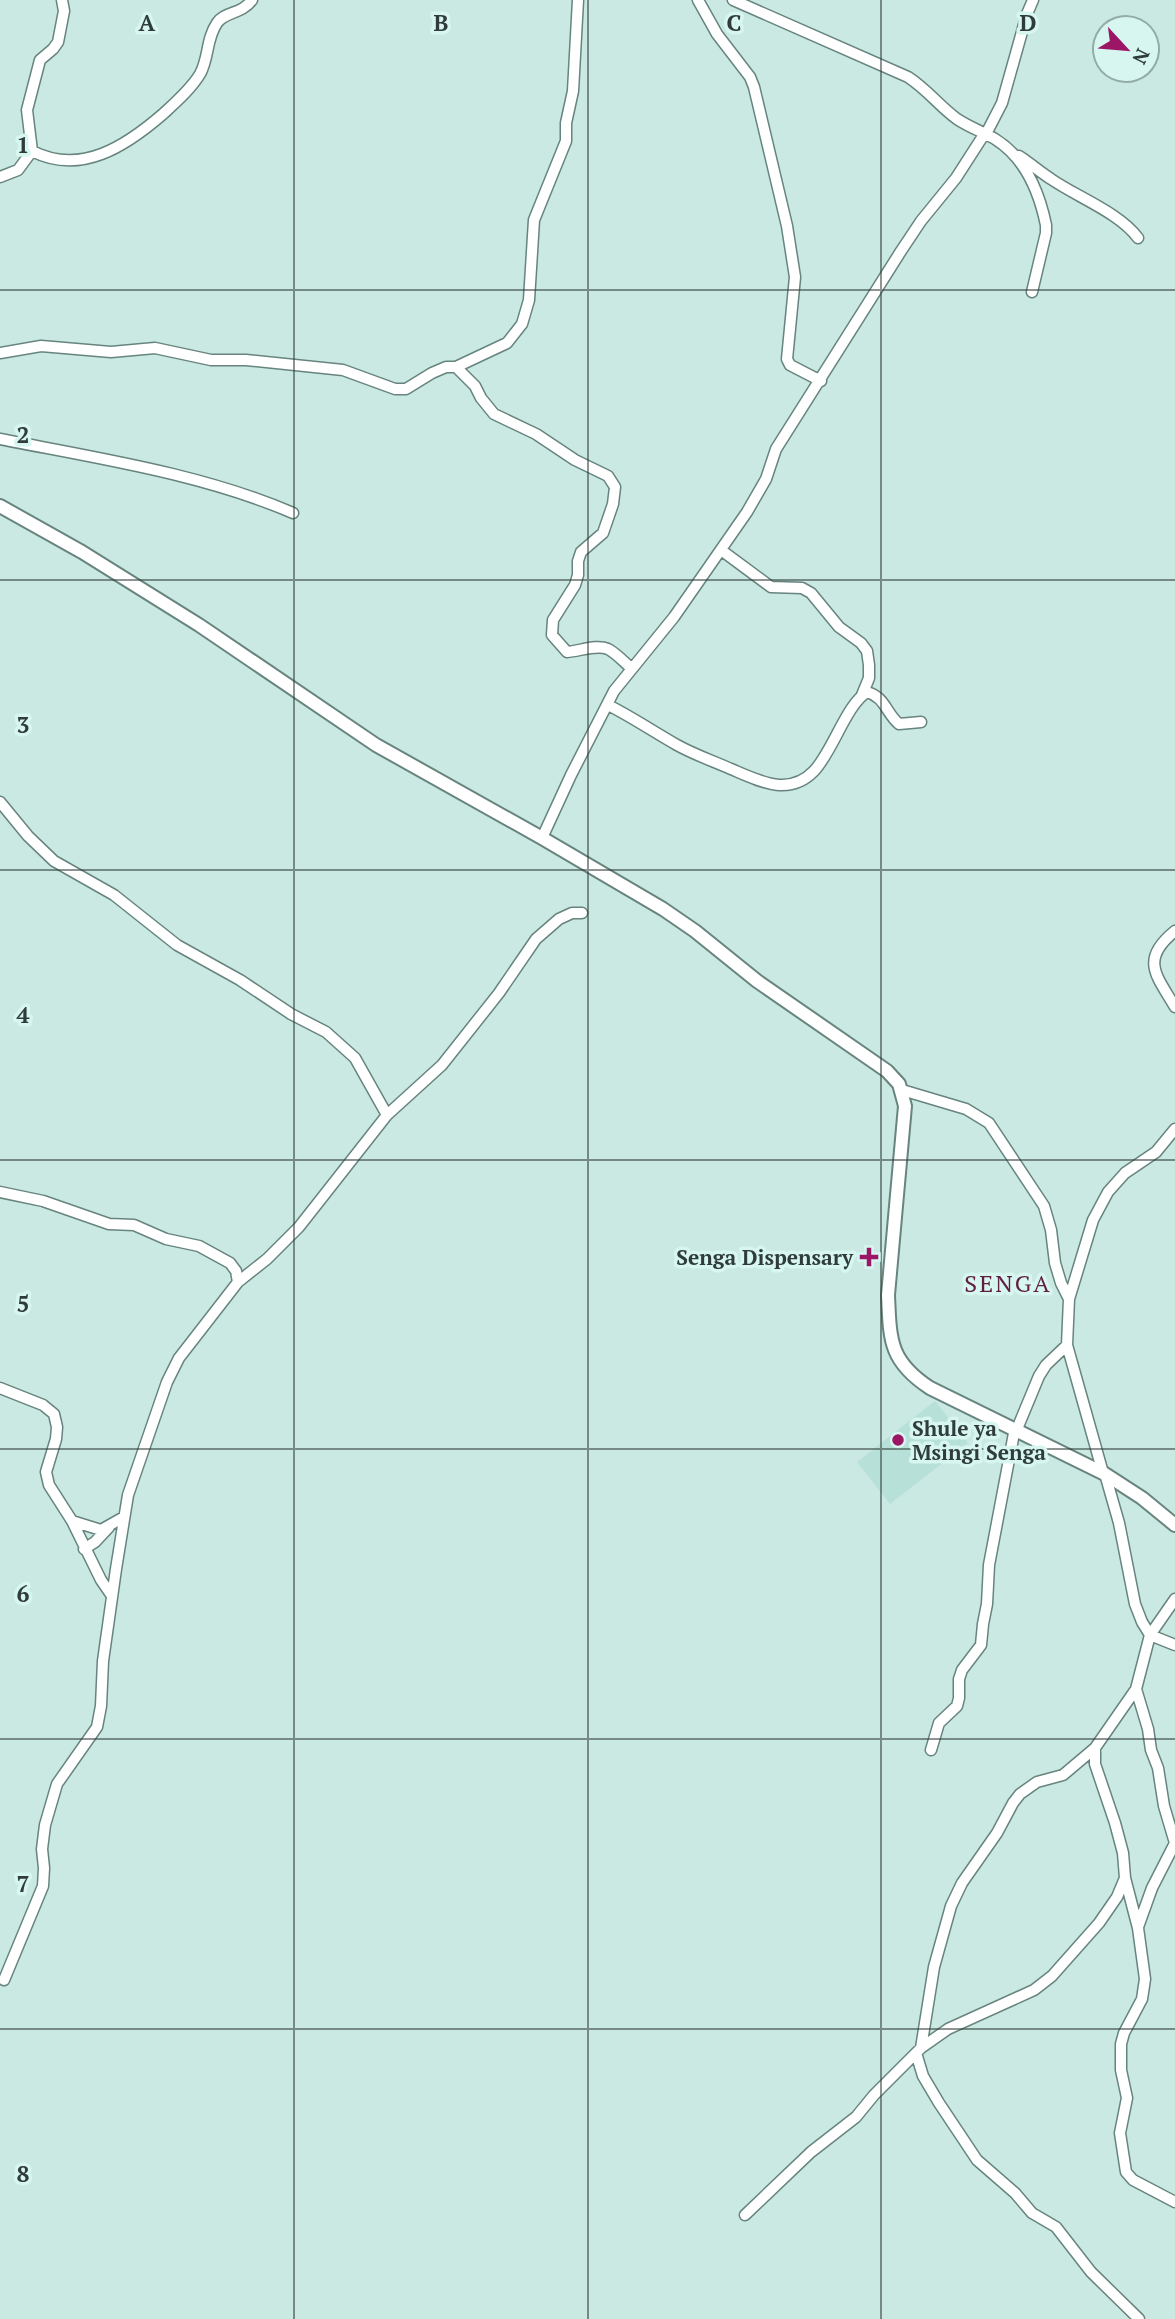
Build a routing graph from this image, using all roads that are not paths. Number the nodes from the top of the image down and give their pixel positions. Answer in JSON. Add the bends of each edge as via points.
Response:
{"nodes":[{"id":1,"x":62,"y":0,"type":"edge"},
{"id":2,"x":252,"y":0,"type":"edge"},
{"id":3,"x":578,"y":0,"type":"edge"},
{"id":4,"x":698,"y":0,"type":"edge"},
{"id":5,"x":733,"y":0,"type":"edge"},
{"id":6,"x":1033,"y":0,"type":"edge"},
{"id":7,"x":985,"y":133,"type":"junction"},
{"id":8,"x":32,"y":151,"type":"junction"},
{"id":9,"x":1016,"y":154,"type":"junction"},
{"id":10,"x":0,"y":177,"type":"edge"},
{"id":11,"x":1138,"y":239,"type":"dead end"},
{"id":12,"x":1032,"y":292,"type":"dead end"},
{"id":13,"x":0,"y":353,"type":"edge"},
{"id":14,"x":456,"y":367,"type":"junction"},
{"id":15,"x":821,"y":381,"type":"junction"},
{"id":16,"x":0,"y":439,"type":"edge"},
{"id":17,"x":0,"y":506,"type":"edge"},
{"id":18,"x":293,"y":513,"type":"dead end"},
{"id":19,"x":721,"y":550,"type":"junction"},
{"id":20,"x":631,"y":668,"type":"junction"},
{"id":21,"x":862,"y":695,"type":"junction"},
{"id":22,"x":608,"y":705,"type":"junction"},
{"id":23,"x":921,"y":722,"type":"dead end"},
{"id":24,"x":0,"y":802,"type":"edge"},
{"id":25,"x":542,"y":838,"type":"junction"},
{"id":26,"x":582,"y":913,"type":"dead end"},
{"id":27,"x":1175,"y":931,"type":"edge"},
{"id":28,"x":1175,"y":1007,"type":"edge"},
{"id":29,"x":901,"y":1090,"type":"junction"},
{"id":30,"x":387,"y":1115,"type":"junction"},
{"id":31,"x":1175,"y":1129,"type":"edge"},
{"id":32,"x":0,"y":1192,"type":"edge"},
{"id":33,"x":238,"y":1282,"type":"junction"},
{"id":34,"x":1069,"y":1299,"type":"junction"},
{"id":35,"x":1067,"y":1345,"type":"junction"},
{"id":36,"x":0,"y":1388,"type":"edge"},
{"id":37,"x":1016,"y":1428,"type":"junction"},
{"id":38,"x":1104,"y":1473,"type":"junction"},
{"id":39,"x":124,"y":1517,"type":"junction"},
{"id":40,"x":72,"y":1521,"type":"junction"},
{"id":41,"x":1175,"y":1525,"type":"edge"},
{"id":42,"x":109,"y":1527,"type":"junction"},
{"id":43,"x":84,"y":1549,"type":"junction"},
{"id":44,"x":112,"y":1596,"type":"junction"},
{"id":45,"x":1175,"y":1599,"type":"edge"},
{"id":46,"x":1150,"y":1635,"type":"junction"},
{"id":47,"x":1175,"y":1645,"type":"edge"},
{"id":48,"x":1136,"y":1689,"type":"junction"},
{"id":49,"x":1095,"y":1748,"type":"junction"},
{"id":50,"x":931,"y":1750,"type":"dead end"},
{"id":51,"x":1125,"y":1878,"type":"junction"},
{"id":52,"x":1138,"y":1928,"type":"junction"},
{"id":53,"x":4,"y":1980,"type":"dead end"},
{"id":54,"x":919,"y":2051,"type":"junction"},
{"id":55,"x":1175,"y":2202,"type":"edge"},
{"id":56,"x":745,"y":2215,"type":"dead end"},
{"id":57,"x":1139,"y":2319,"type":"edge"}],
"edges":[{"from":1,"to":8,"type":"street","via":[[58,42],[40,60],[27,110]]},
{"from":2,"to":8,"type":"street","via":[[242,11],[217,23],[198,77],[131,139],[82,161],[51,159]]},
{"from":3,"to":14,"type":"street","via":[[566,141],[534,220],[525,314],[512,340]]},
{"from":4,"to":15,"type":"street","via":[[754,87],[795,277],[787,359]]},
{"from":5,"to":7,"type":"street","via":[[908,77],[956,118]]},
{"from":6,"to":7,"type":"street","via":[[1002,103]]},
{"from":7,"to":9,"type":"street"},
{"from":7,"to":15,"type":"street","via":[[907,242]]},
{"from":8,"to":10,"type":"street","via":[[18,170]]},
{"from":9,"to":11,"type":"street","via":[[1115,218]]},
{"from":9,"to":12,"type":"street","via":[[1046,225]]},
{"from":13,"to":14,"type":"street","via":[[41,346],[111,352],[155,348],[211,360],[343,370],[400,389]]},
{"from":14,"to":20,"type":"street","via":[[494,414],[611,478],[615,487],[608,521],[603,533],[581,552],[575,585],[553,620],[552,635],[567,652],[608,649]]},
{"from":15,"to":19,"type":"street","via":[[776,449],[762,485]]},
{"from":16,"to":18,"type":"street","via":[[138,467],[258,498]]},
{"from":17,"to":25,"type":"street","via":[[199,625],[376,746]]},
{"from":19,"to":20,"type":"street"},
{"from":19,"to":21,"type":"street","via":[[771,587],[802,588],[811,593],[839,627],[861,643],[869,665]]},
{"from":20,"to":22,"type":"street"},
{"from":21,"to":22,"type":"street","via":[[816,769],[798,783],[779,786],[680,747]]},
{"from":21,"to":23,"type":"street","via":[[878,696],[899,724]]},
{"from":22,"to":25,"type":"street"},
{"from":24,"to":30,"type":"street","via":[[54,861],[114,895],[177,945],[326,1032],[355,1058]]},
{"from":25,"to":29,"type":"street","via":[[695,931],[757,981],[887,1071]]},
{"from":26,"to":30,"type":"street","via":[[559,919],[536,939],[442,1065]]},
{"from":27,"to":28,"type":"street","via":[[1160,946],[1154,967]]},
{"from":29,"to":34,"type":"street","via":[[966,1109],[989,1123],[1044,1206],[1055,1263]]},
{"from":29,"to":37,"type":"street","via":[[905,1107],[888,1295],[893,1347],[898,1360],[920,1381]]},
{"from":30,"to":33,"type":"street","via":[[299,1227]]},
{"from":31,"to":34,"type":"street","via":[[1156,1152],[1125,1173],[1108,1192],[1094,1220]]},
{"from":32,"to":33,"type":"street","via":[[199,1246],[229,1263]]},
{"from":33,"to":39,"type":"street","via":[[179,1358],[167,1382]]},
{"from":34,"to":35,"type":"street"},
{"from":35,"to":37,"type":"street","via":[[1039,1376]]},
{"from":35,"to":38,"type":"street"},
{"from":36,"to":40,"type":"street","via":[[54,1414],[57,1426],[46,1472]]},
{"from":37,"to":38,"type":"street"},
{"from":37,"to":50,"type":"street","via":[[989,1565],[981,1645],[962,1670],[957,1706],[939,1723]]},
{"from":38,"to":41,"type":"street"},
{"from":38,"to":46,"type":"street","via":[[1135,1604]]},
{"from":39,"to":42,"type":"street"},
{"from":39,"to":44,"type":"street"},
{"from":40,"to":42,"type":"street","via":[[94,1530]]},
{"from":40,"to":43,"type":"street"},
{"from":42,"to":43,"type":"street"},
{"from":43,"to":44,"type":"street"},
{"from":44,"to":53,"type":"street","via":[[97,1727],[57,1784],[45,1825],[43,1886]]},
{"from":45,"to":46,"type":"street"},
{"from":46,"to":47,"type":"street"},
{"from":46,"to":48,"type":"street"},
{"from":48,"to":49,"type":"street"},
{"from":48,"to":52,"type":"street","via":[[1175,1843]]},
{"from":49,"to":51,"type":"street","via":[[1095,1764],[1115,1822]]},
{"from":49,"to":54,"type":"street","via":[[1063,1775],[1037,1782],[1020,1794],[962,1883],[934,1967]]},
{"from":51,"to":52,"type":"street"},
{"from":51,"to":54,"type":"street","via":[[1099,1923],[1052,1976],[1034,1990],[948,2029]]},
{"from":52,"to":55,"type":"street","via":[[1145,1979],[1142,1999],[1121,2044],[1127,2098],[1120,2133],[1126,2172],[1142,2186]]},
{"from":54,"to":56,"type":"street","via":[[856,2117],[811,2152]]},
{"from":54,"to":57,"type":"street","via":[[923,2076],[977,2160],[1032,2213],[1056,2227],[1091,2272]]}]}
